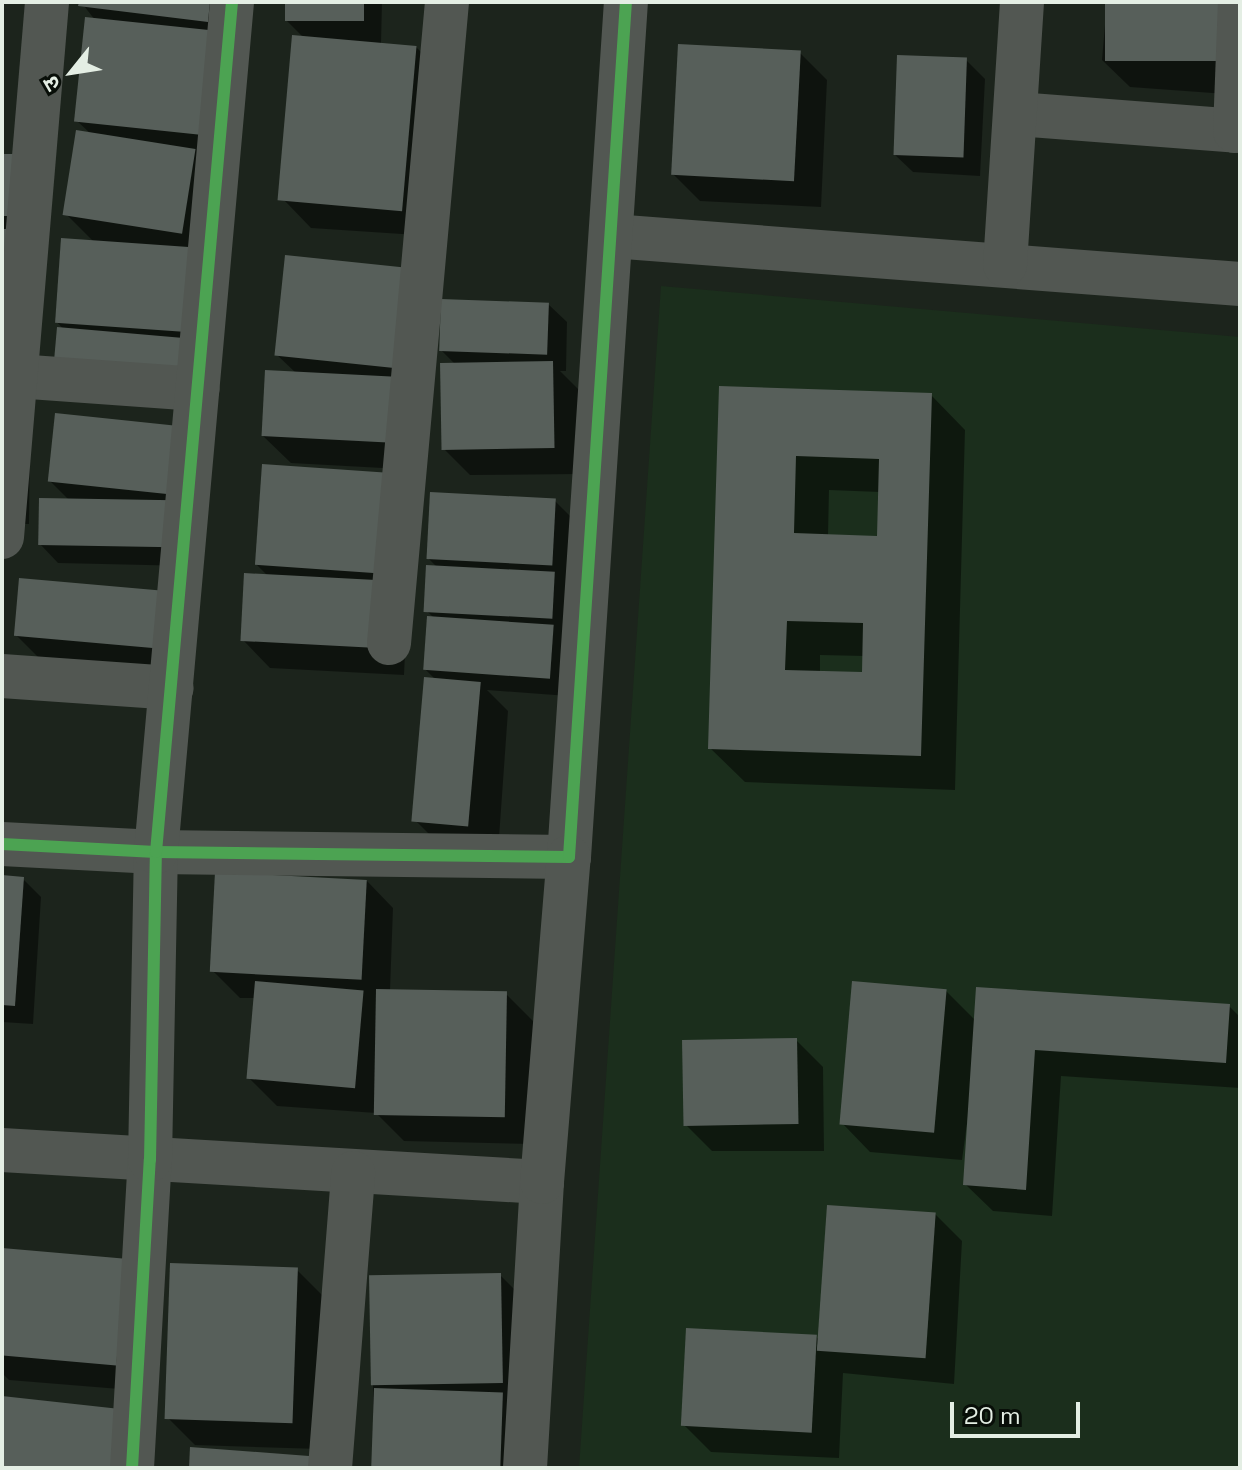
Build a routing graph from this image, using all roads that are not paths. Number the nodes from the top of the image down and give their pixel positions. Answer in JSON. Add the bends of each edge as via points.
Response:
{"nodes":[{"id":1,"x":47,"y":2,"type":"edge"},
{"id":2,"x":232,"y":2,"type":"edge"},
{"id":3,"x":447,"y":2,"type":"edge"},
{"id":4,"x":626,"y":2,"type":"edge"},
{"id":5,"x":1022,"y":2,"type":"edge"},
{"id":6,"x":1240,"y":2,"type":"edge"},
{"id":7,"x":1017,"y":114,"type":"junction"},
{"id":8,"x":1238,"y":131,"type":"edge"},
{"id":9,"x":612,"y":236,"type":"junction"},
{"id":10,"x":1005,"y":265,"type":"junction"},
{"id":11,"x":1240,"y":284,"type":"edge"},
{"id":12,"x":10,"y":376,"type":"edge"},
{"id":13,"x":198,"y":389,"type":"junction"},
{"id":14,"x":2,"y":537,"type":"edge"},
{"id":15,"x":389,"y":643,"type":"dead end"},
{"id":16,"x":2,"y":676,"type":"edge"},
{"id":17,"x":172,"y":688,"type":"junction"},
{"id":18,"x":2,"y":844,"type":"edge"},
{"id":19,"x":156,"y":852,"type":"junction"},
{"id":20,"x":569,"y":857,"type":"junction"},
{"id":21,"x":2,"y":1150,"type":"edge"},
{"id":22,"x":150,"y":1160,"type":"junction"},
{"id":23,"x":353,"y":1173,"type":"junction"},
{"id":24,"x":542,"y":1182,"type":"junction"},
{"id":25,"x":132,"y":1468,"type":"edge"},
{"id":26,"x":330,"y":1468,"type":"edge"},
{"id":27,"x":525,"y":1468,"type":"edge"}],
"edges":[{"from":1,"to":12,"type":"street"},
{"from":2,"to":13,"type":"street"},
{"from":3,"to":15,"type":"street"},
{"from":4,"to":9,"type":"street"},
{"from":5,"to":7,"type":"street"},
{"from":6,"to":8,"type":"street"},
{"from":7,"to":8,"type":"street"},
{"from":7,"to":10,"type":"street"},
{"from":9,"to":10,"type":"street"},
{"from":9,"to":20,"type":"street"},
{"from":10,"to":11,"type":"street"},
{"from":12,"to":13,"type":"street"},
{"from":12,"to":14,"type":"street"},
{"from":13,"to":17,"type":"street"},
{"from":16,"to":17,"type":"street"},
{"from":17,"to":19,"type":"street"},
{"from":18,"to":19,"type":"street"},
{"from":19,"to":20,"type":"street"},
{"from":19,"to":22,"type":"street"},
{"from":20,"to":24,"type":"street"},
{"from":21,"to":22,"type":"street"},
{"from":22,"to":23,"type":"street"},
{"from":22,"to":25,"type":"street"},
{"from":23,"to":24,"type":"street"},
{"from":23,"to":26,"type":"street"},
{"from":24,"to":27,"type":"street"}]}
